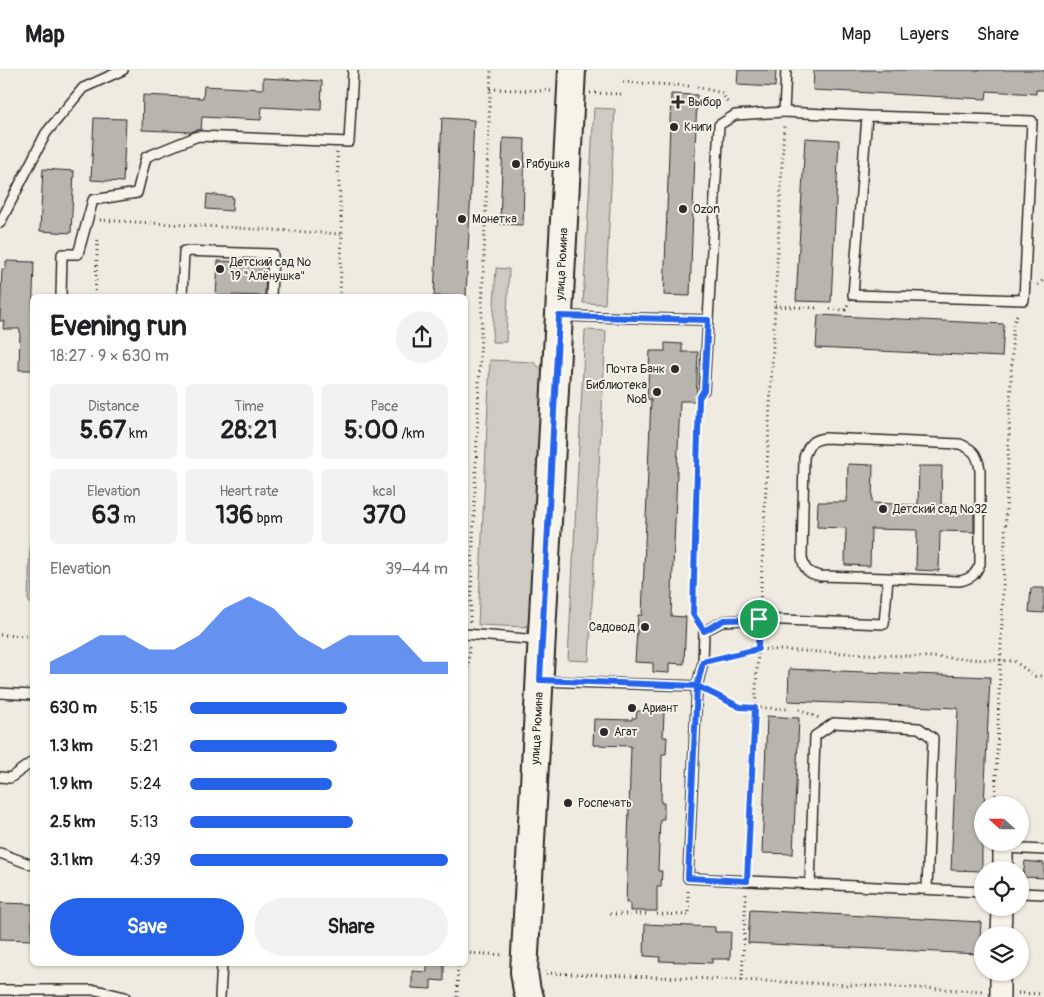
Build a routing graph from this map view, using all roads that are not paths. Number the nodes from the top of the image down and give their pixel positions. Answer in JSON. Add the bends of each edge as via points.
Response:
{"nodes":[{"id":1,"x":123,"y":70,"type":"edge"},
{"id":2,"x":353,"y":70,"type":"edge"},
{"id":3,"x":572,"y":70,"type":"edge"},
{"id":4,"x":786,"y":70,"type":"edge"},
{"id":5,"x":784,"y":112,"type":"junction"},
{"id":6,"x":866,"y":116,"type":"junction"},
{"id":7,"x":0,"y":223,"type":"edge"},
{"id":8,"x":61,"y":294,"type":"edge"},
{"id":9,"x":182,"y":294,"type":"edge"},
{"id":10,"x":271,"y":294,"type":"edge"},
{"id":11,"x":559,"y":316,"type":"junction"},
{"id":12,"x":708,"y":320,"type":"junction"},
{"id":13,"x":704,"y":390,"type":"road end"},
{"id":14,"x":888,"y":578,"type":"junction"},
{"id":15,"x":468,"y":635,"type":"edge"},
{"id":16,"x":542,"y":640,"type":"junction"},
{"id":17,"x":540,"y":680,"type":"junction"},
{"id":18,"x":697,"y":686,"type":"junction"},
{"id":19,"x":0,"y":693,"type":"edge"},
{"id":20,"x":30,"y":695,"type":"edge"},
{"id":21,"x":30,"y":763,"type":"edge"},
{"id":22,"x":0,"y":777,"type":"edge"},
{"id":23,"x":1029,"y":849,"type":"edge"},
{"id":24,"x":1044,"y":850,"type":"edge"},
{"id":25,"x":0,"y":854,"type":"edge"},
{"id":26,"x":30,"y":864,"type":"edge"},
{"id":27,"x":810,"y":884,"type":"junction"},
{"id":28,"x":927,"y":889,"type":"junction"},
{"id":29,"x":974,"y":892,"type":"edge"},
{"id":30,"x":1029,"y":893,"type":"edge"},
{"id":31,"x":1044,"y":894,"type":"edge"},
{"id":32,"x":222,"y":966,"type":"edge"},
{"id":33,"x":1000,"y":981,"type":"edge"},
{"id":34,"x":0,"y":990,"type":"edge"},
{"id":35,"x":1000,"y":994,"type":"edge"},
{"id":36,"x":124,"y":997,"type":"edge"},
{"id":37,"x":220,"y":997,"type":"edge"},
{"id":38,"x":530,"y":997,"type":"edge"}],
"edges":[{"from":1,"to":7,"type":"lane","via":[[83,88],[46,133]]},
{"from":2,"to":8,"type":"lane","via":[[350,142],[198,136],[146,157],[137,193],[93,200],[78,254],[62,254]]},
{"from":3,"to":11,"type":"main road","name":"улица Рюмина"},
{"from":4,"to":5,"type":"lane"},
{"from":5,"to":6,"type":"lane"},
{"from":5,"to":12,"type":"lane","via":[[734,115],[719,125]]},
{"from":6,"to":6,"type":"lane","via":[[853,295],[1024,300],[1032,120]]},
{"from":9,"to":10,"type":"lane","via":[[184,251],[273,254]]},
{"from":11,"to":12,"type":"lane"},
{"from":11,"to":16,"type":"main road","name":"улица Рюмина"},
{"from":12,"to":13,"type":"lane"},
{"from":14,"to":14,"type":"lane","via":[[960,582],[975,574],[980,564],[980,469],[977,457],[970,448],[960,444],[816,440],[808,446],[804,457],[803,566],[810,574],[820,576]]},
{"from":14,"to":18,"type":"lane","via":[[884,624],[724,620],[704,631],[703,662]]},
{"from":15,"to":16,"type":"lane"},
{"from":16,"to":17,"type":"main road","name":"улица Рюмина"},
{"from":17,"to":18,"type":"lane"},
{"from":17,"to":38,"type":"main road","name":"улица Рюмина","via":[[524,972]]},
{"from":18,"to":27,"type":"lane","via":[[688,878]]},
{"from":19,"to":20,"type":"lane"},
{"from":21,"to":22,"type":"lane","via":[[10,778]]},
{"from":23,"to":24,"type":"lane"},
{"from":25,"to":26,"type":"lane"},
{"from":27,"to":28,"type":"lane"},
{"from":27,"to":28,"type":"lane","via":[[816,736],[834,723],[919,728],[933,738]]},
{"from":28,"to":29,"type":"lane"},
{"from":30,"to":31,"type":"lane"},
{"from":32,"to":37,"type":"lane"},
{"from":33,"to":35,"type":"street"},
{"from":34,"to":36,"type":"lane","via":[[96,990]]}]}
